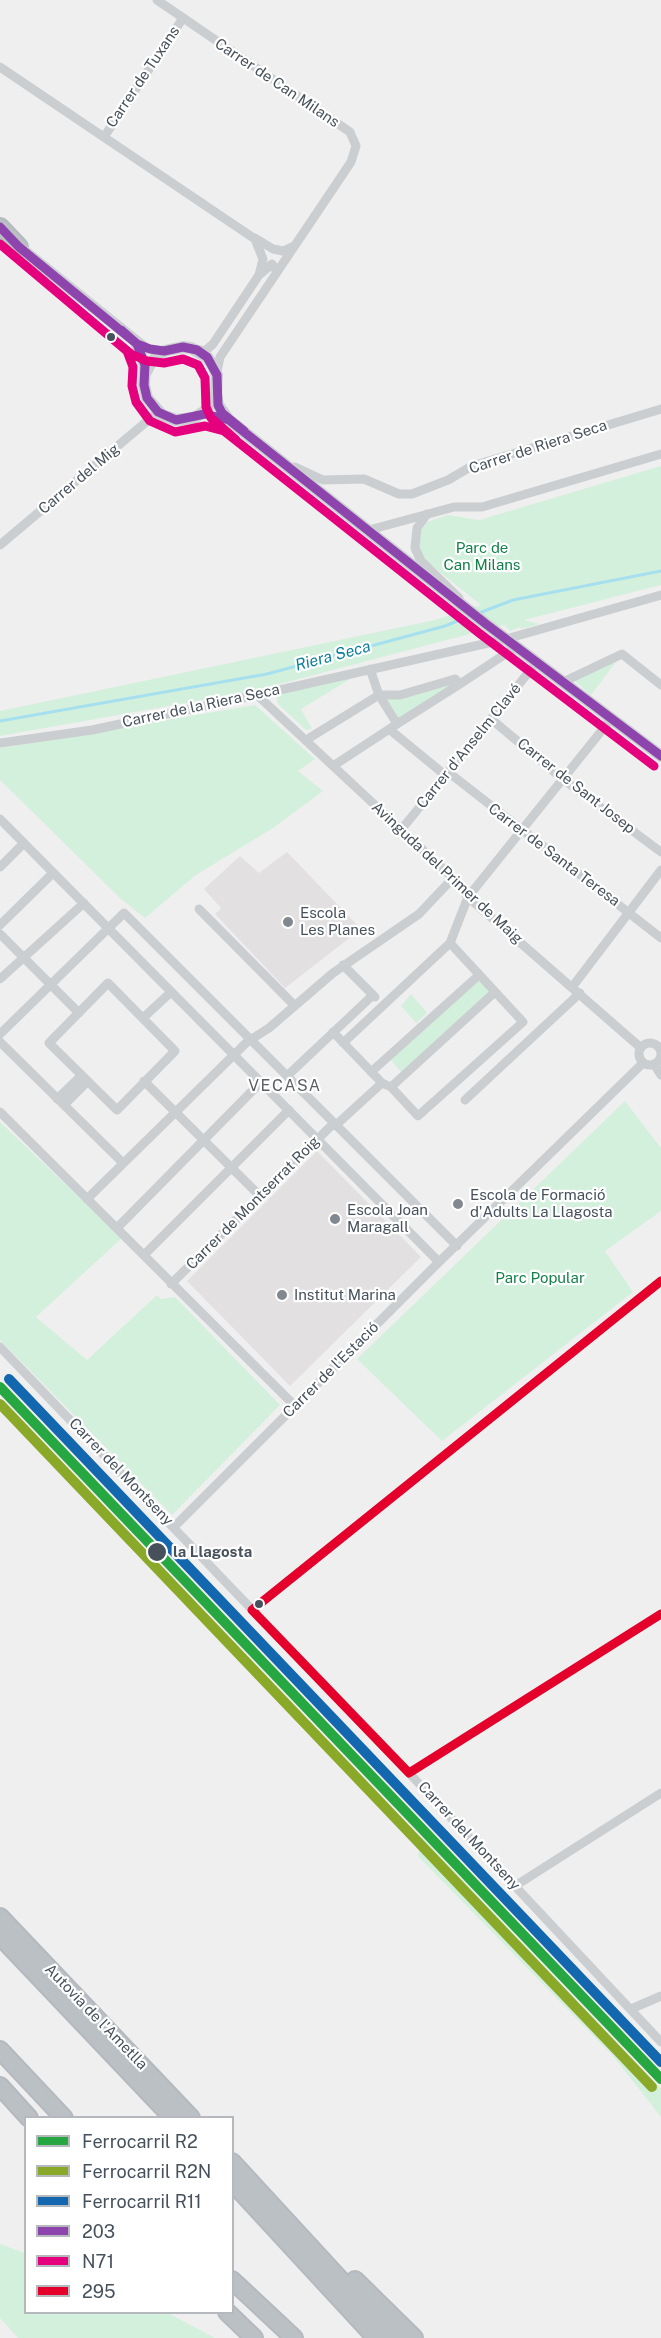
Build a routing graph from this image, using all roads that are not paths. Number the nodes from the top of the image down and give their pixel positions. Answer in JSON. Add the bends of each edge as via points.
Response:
{"nodes":[{"id":1,"x":157,"y":0,"type":"edge"},
{"id":2,"x":183,"y":18,"type":"junction"},
{"id":3,"x":0,"y":68,"type":"edge"},
{"id":4,"x":104,"y":137,"type":"junction"},
{"id":5,"x":0,"y":227,"type":"edge"},
{"id":6,"x":0,"y":233,"type":"edge"},
{"id":7,"x":248,"y":234,"type":"junction"},
{"id":8,"x":297,"y":243,"type":"junction"},
{"id":9,"x":19,"y":247,"type":"junction"},
{"id":10,"x":278,"y":272,"type":"junction"},
{"id":11,"x":259,"y":274,"type":"junction"},
{"id":12,"x":137,"y":344,"type":"junction"},
{"id":13,"x":191,"y":348,"type":"junction"},
{"id":14,"x":164,"y":351,"type":"junction"},
{"id":15,"x":146,"y":372,"type":"junction"},
{"id":16,"x":217,"y":375,"type":"junction"},
{"id":17,"x":216,"y":395,"type":"junction"},
{"id":18,"x":661,"y":409,"type":"edge"},
{"id":19,"x":158,"y":412,"type":"junction"},
{"id":20,"x":201,"y":415,"type":"junction"},
{"id":21,"x":229,"y":420,"type":"junction"},
{"id":22,"x":661,"y":454,"type":"edge"},
{"id":23,"x":282,"y":460,"type":"junction"},
{"id":24,"x":428,"y":514,"type":"junction"},
{"id":25,"x":369,"y":530,"type":"junction"},
{"id":26,"x":0,"y":545,"type":"edge"},
{"id":27,"x":661,"y":595,"type":"edge"},
{"id":28,"x":463,"y":606,"type":"junction"},
{"id":29,"x":506,"y":639,"type":"junction"},
{"id":30,"x":516,"y":647,"type":"junction"},
{"id":31,"x":537,"y":662,"type":"junction"},
{"id":32,"x":370,"y":669,"type":"junction"},
{"id":33,"x":661,"y":673,"type":"edge"},
{"id":34,"x":651,"y":678,"type":"junction"},
{"id":35,"x":562,"y":682,"type":"junction"},
{"id":36,"x":460,"y":684,"type":"junction"},
{"id":37,"x":661,"y":685,"type":"edge"},
{"id":38,"x":256,"y":694,"type":"junction"},
{"id":39,"x":380,"y":695,"type":"junction"},
{"id":40,"x":491,"y":719,"type":"junction"},
{"id":41,"x":611,"y":719,"type":"junction"},
{"id":42,"x":393,"y":726,"type":"junction"},
{"id":43,"x":306,"y":740,"type":"junction"},
{"id":44,"x":0,"y":744,"type":"edge"},
{"id":45,"x":661,"y":756,"type":"edge"},
{"id":46,"x":333,"y":766,"type":"junction"},
{"id":47,"x":446,"y":774,"type":"junction"},
{"id":48,"x":564,"y":780,"type":"junction"},
{"id":49,"x":0,"y":819,"type":"edge"},
{"id":50,"x":401,"y":830,"type":"junction"},
{"id":51,"x":522,"y":832,"type":"junction"},
{"id":52,"x":24,"y":843,"type":"junction"},
{"id":53,"x":661,"y":852,"type":"edge"},
{"id":54,"x":0,"y":867,"type":"edge"},
{"id":55,"x":661,"y":870,"type":"edge"},
{"id":56,"x":53,"y":873,"type":"junction"},
{"id":57,"x":453,"y":878,"type":"junction"},
{"id":58,"x":468,"y":897,"type":"junction"},
{"id":59,"x":84,"y":903,"type":"junction"},
{"id":60,"x":199,"y":909,"type":"dead end"},
{"id":61,"x":629,"y":912,"type":"junction"},
{"id":62,"x":0,"y":925,"type":"edge"},
{"id":63,"x":108,"y":928,"type":"junction"},
{"id":64,"x":0,"y":934,"type":"edge"},
{"id":65,"x":661,"y":938,"type":"edge"},
{"id":66,"x":450,"y":943,"type":"junction"},
{"id":67,"x":22,"y":957,"type":"junction"},
{"id":68,"x":344,"y":965,"type":"junction"},
{"id":69,"x":479,"y":975,"type":"junction"},
{"id":70,"x":0,"y":979,"type":"edge"},
{"id":71,"x":50,"y":985,"type":"junction"},
{"id":72,"x":573,"y":986,"type":"junction"},
{"id":73,"x":171,"y":992,"type":"junction"},
{"id":74,"x":495,"y":992,"type":"junction"},
{"id":75,"x":580,"y":993,"type":"junction"},
{"id":76,"x":373,"y":995,"type":"junction"},
{"id":77,"x":384,"y":1005,"type":"junction"},
{"id":78,"x":295,"y":1006,"type":"junction"},
{"id":79,"x":79,"y":1012,"type":"junction"},
{"id":80,"x":143,"y":1018,"type":"junction"},
{"id":81,"x":333,"y":1032,"type":"junction"},
{"id":82,"x":0,"y":1034,"type":"edge"},
{"id":83,"x":251,"y":1040,"type":"junction"},
{"id":84,"x":0,"y":1042,"type":"edge"},
{"id":85,"x":343,"y":1043,"type":"junction"},
{"id":86,"x":642,"y":1047,"type":"junction"},
{"id":87,"x":233,"y":1054,"type":"junction"},
{"id":88,"x":659,"y":1054,"type":"edge"},
{"id":89,"x":643,"y":1063,"type":"junction"},
{"id":90,"x":472,"y":1068,"type":"junction"},
{"id":91,"x":371,"y":1072,"type":"junction"},
{"id":92,"x":661,"y":1075,"type":"edge"},
{"id":93,"x":287,"y":1076,"type":"junction"},
{"id":94,"x":85,"y":1078,"type":"junction"},
{"id":95,"x":144,"y":1081,"type":"junction"},
{"id":96,"x":261,"y":1082,"type":"junction"},
{"id":97,"x":484,"y":1082,"type":"junction"},
{"id":98,"x":386,"y":1085,"type":"junction"},
{"id":99,"x":465,"y":1100,"type":"dead end"},
{"id":100,"x":61,"y":1102,"type":"junction"},
{"id":101,"x":289,"y":1110,"type":"junction"},
{"id":102,"x":0,"y":1112,"type":"edge"},
{"id":103,"x":175,"y":1112,"type":"junction"},
{"id":104,"x":336,"y":1125,"type":"junction"},
{"id":105,"x":317,"y":1139,"type":"junction"},
{"id":106,"x":204,"y":1140,"type":"junction"},
{"id":107,"x":123,"y":1163,"type":"junction"},
{"id":108,"x":231,"y":1168,"type":"junction"},
{"id":109,"x":260,"y":1196,"type":"junction"},
{"id":110,"x":87,"y":1199,"type":"junction"},
{"id":111,"x":117,"y":1228,"type":"junction"},
{"id":112,"x":457,"y":1246,"type":"junction"},
{"id":113,"x":144,"y":1256,"type":"junction"},
{"id":114,"x":439,"y":1262,"type":"junction"},
{"id":115,"x":661,"y":1281,"type":"edge"},
{"id":116,"x":171,"y":1284,"type":"junction"},
{"id":117,"x":0,"y":1347,"type":"edge"},
{"id":118,"x":295,"y":1406,"type":"junction"},
{"id":119,"x":174,"y":1527,"type":"junction"},
{"id":120,"x":252,"y":1610,"type":"junction"},
{"id":121,"x":661,"y":1614,"type":"edge"},
{"id":122,"x":409,"y":1773,"type":"junction"},
{"id":123,"x":661,"y":1793,"type":"edge"},
{"id":124,"x":515,"y":1886,"type":"junction"},
{"id":125,"x":0,"y":1917,"type":"edge"},
{"id":126,"x":0,"y":1936,"type":"edge"},
{"id":127,"x":661,"y":1996,"type":"edge"},
{"id":128,"x":631,"y":2009,"type":"junction"},
{"id":129,"x":661,"y":2042,"type":"edge"},
{"id":130,"x":0,"y":2050,"type":"edge"},
{"id":131,"x":0,"y":2086,"type":"edge"},
{"id":132,"x":27,"y":2116,"type":"edge"},
{"id":133,"x":62,"y":2116,"type":"edge"},
{"id":134,"x":171,"y":2116,"type":"edge"},
{"id":135,"x":189,"y":2116,"type":"edge"},
{"id":136,"x":234,"y":2164,"type":"edge"},
{"id":137,"x":234,"y":2184,"type":"edge"},
{"id":138,"x":257,"y":2188,"type":"junction"},
{"id":139,"x":234,"y":2282,"type":"edge"},
{"id":140,"x":228,"y":2314,"type":"edge"},
{"id":141,"x":254,"y":2338,"type":"edge"},
{"id":142,"x":294,"y":2338,"type":"edge"},
{"id":143,"x":376,"y":2338,"type":"edge"},
{"id":144,"x":394,"y":2338,"type":"edge"},
{"id":145,"x":414,"y":2338,"type":"edge"}],
"edges":[{"from":1,"to":2,"type":"street","name":"Carrer de Can Milans"},
{"from":2,"to":4,"type":"street","name":"Carrer de Tuxans"},
{"from":2,"to":8,"type":"street","name":"Carrer de Can Milans","via":[[353,137],[356,146],[351,162]]},
{"from":3,"to":4,"type":"street"},
{"from":4,"to":7,"type":"street"},
{"from":5,"to":9,"type":"highway"},
{"from":6,"to":9,"type":"main road"},
{"from":7,"to":8,"type":"street","via":[[273,249],[290,249]]},
{"from":7,"to":11,"type":"street","via":[[262,252]]},
{"from":8,"to":10,"type":"street","name":"Carrer de Can Milans"},
{"from":9,"to":12,"type":"main road"},
{"from":10,"to":11,"type":"street","via":[[272,264]]},
{"from":10,"to":16,"type":"street","name":"Carrer de Can Milans","via":[[220,357]]},
{"from":11,"to":13,"type":"street","via":[[210,348]]},
{"from":12,"to":14,"type":"main road"},
{"from":12,"to":15,"type":"main road"},
{"from":13,"to":14,"type":"main road"},
{"from":13,"to":16,"type":"main road","via":[[207,357]]},
{"from":14,"to":15,"type":"main road"},
{"from":15,"to":19,"type":"main road","via":[[147,398]]},
{"from":16,"to":17,"type":"main road"},
{"from":17,"to":20,"type":"main road"},
{"from":17,"to":21,"type":"main road"},
{"from":18,"to":23,"type":"street","name":"Carrer de Riera Seca","via":[[472,466],[412,494],[399,494],[364,479],[323,480]]},
{"from":19,"to":20,"type":"main road","via":[[176,420]]},
{"from":19,"to":26,"type":"street","name":"Carrer del Mig"},
{"from":20,"to":21,"type":"main road"},
{"from":21,"to":23,"type":"main road"},
{"from":22,"to":24,"type":"street","via":[[482,507],[454,507]]},
{"from":23,"to":25,"type":"main road"},
{"from":24,"to":25,"type":"street"},
{"from":24,"to":28,"type":"street","via":[[417,528],[415,548],[421,561],[451,587]]},
{"from":25,"to":28,"type":"main road"},
{"from":27,"to":29,"type":"street","name":"Carrer de la Riera Seca"},
{"from":28,"to":29,"type":"main road"},
{"from":29,"to":30,"type":"main road"},
{"from":29,"to":32,"type":"street","name":"Carrer de la Riera Seca"},
{"from":30,"to":31,"type":"main road"},
{"from":30,"to":36,"type":"street"},
{"from":31,"to":35,"type":"main road"},
{"from":31,"to":40,"type":"street","name":"Carrer d'Anselm Clavé"},
{"from":32,"to":38,"type":"street","name":"Carrer de la Riera Seca"},
{"from":32,"to":39,"type":"street"},
{"from":33,"to":34,"type":"street"},
{"from":34,"to":35,"type":"street","via":[[622,654]]},
{"from":34,"to":37,"type":"street"},
{"from":35,"to":41,"type":"main road"},
{"from":36,"to":39,"type":"street","via":[[455,679],[400,695]]},
{"from":36,"to":42,"type":"street"},
{"from":38,"to":43,"type":"street","name":"Avinguda del Primer de Maig"},
{"from":38,"to":44,"type":"street","name":"Carrer de la Riera Seca"},
{"from":39,"to":42,"type":"street"},
{"from":39,"to":43,"type":"street"},
{"from":40,"to":47,"type":"street","name":"Carrer d'Anselm Clavé"},
{"from":40,"to":48,"type":"street","name":"Carrer de Sant Josep"},
{"from":41,"to":45,"type":"main road"},
{"from":41,"to":48,"type":"street"},
{"from":42,"to":46,"type":"street"},
{"from":42,"to":47,"type":"street","name":"Carrer de Santa Teresa"},
{"from":43,"to":46,"type":"street","name":"Avinguda del Primer de Maig"},
{"from":46,"to":50,"type":"street","name":"Avinguda del Primer de Maig"},
{"from":47,"to":50,"type":"street","name":"Carrer d'Anselm Clavé"},
{"from":47,"to":51,"type":"street","name":"Carrer de Santa Teresa"},
{"from":48,"to":51,"type":"street"},
{"from":48,"to":53,"type":"street","name":"Carrer de Sant Josep"},
{"from":49,"to":52,"type":"street"},
{"from":50,"to":57,"type":"street","name":"Avinguda del Primer de Maig"},
{"from":51,"to":58,"type":"street"},
{"from":51,"to":61,"type":"street","name":"Carrer de Santa Teresa"},
{"from":52,"to":54,"type":"street"},
{"from":52,"to":56,"type":"street"},
{"from":55,"to":61,"type":"street"},
{"from":56,"to":59,"type":"street"},
{"from":56,"to":62,"type":"street"},
{"from":57,"to":58,"type":"street","name":"Avinguda del Primer de Maig"},
{"from":57,"to":68,"type":"street","via":[[419,914]]},
{"from":58,"to":66,"type":"street"},
{"from":58,"to":72,"type":"street","name":"Avinguda del Primer de Maig"},
{"from":59,"to":63,"type":"street"},
{"from":59,"to":67,"type":"street"},
{"from":60,"to":78,"type":"street"},
{"from":61,"to":65,"type":"street","name":"Carrer de Santa Teresa"},
{"from":61,"to":72,"type":"street"},
{"from":63,"to":71,"type":"street"},
{"from":63,"to":73,"type":"street"},
{"from":63,"to":83,"type":"street","via":[[124,913]]},
{"from":64,"to":67,"type":"street"},
{"from":66,"to":69,"type":"street"},
{"from":66,"to":77,"type":"street"},
{"from":67,"to":70,"type":"street"},
{"from":67,"to":71,"type":"street"},
{"from":68,"to":76,"type":"street"},
{"from":68,"to":78,"type":"street"},
{"from":69,"to":74,"type":"street"},
{"from":69,"to":91,"type":"street"},
{"from":71,"to":79,"type":"street"},
{"from":71,"to":82,"type":"street"},
{"from":72,"to":75,"type":"street","name":"Avinguda del Primer de Maig"},
{"from":73,"to":80,"type":"street"},
{"from":73,"to":87,"type":"street"},
{"from":74,"to":90,"type":"street","via":[[524,1022]]},
{"from":74,"to":98,"type":"street","name":"Carrer de Montserrat Roig"},
{"from":75,"to":86,"type":"street","name":"Avinguda del Primer de Maig"},
{"from":75,"to":97,"type":"street"},
{"from":76,"to":77,"type":"street"},
{"from":76,"to":81,"type":"street"},
{"from":77,"to":85,"type":"street"},
{"from":78,"to":83,"type":"street"},
{"from":79,"to":80,"type":"street","via":[[108,983]]},
{"from":79,"to":94,"type":"street","via":[[50,1042]]},
{"from":80,"to":95,"type":"street","via":[[175,1051]]},
{"from":81,"to":85,"type":"street"},
{"from":81,"to":93,"type":"street"},
{"from":83,"to":87,"type":"street"},
{"from":83,"to":93,"type":"street"},
{"from":84,"to":100,"type":"street"},
{"from":85,"to":91,"type":"street"},
{"from":86,"to":88,"type":"street","via":[[650,1043]]},
{"from":86,"to":89,"type":"street","via":[[639,1055]]},
{"from":87,"to":96,"type":"street"},
{"from":87,"to":103,"type":"street"},
{"from":88,"to":89,"type":"street"},
{"from":88,"to":92,"type":"street"},
{"from":89,"to":112,"type":"street","name":"Carrer de l'Estació"},
{"from":90,"to":97,"type":"street"},
{"from":90,"to":98,"type":"street","via":[[418,1116]]},
{"from":91,"to":98,"type":"street"},
{"from":93,"to":104,"type":"street"},
{"from":94,"to":95,"type":"street","via":[[117,1110]]},
{"from":94,"to":100,"type":"street"},
{"from":95,"to":103,"type":"street"},
{"from":96,"to":101,"type":"street"},
{"from":96,"to":106,"type":"street"},
{"from":97,"to":99,"type":"street"},
{"from":98,"to":104,"type":"street","name":"Carrer de Montserrat Roig"},
{"from":100,"to":107,"type":"street"},
{"from":101,"to":105,"type":"street"},
{"from":101,"to":108,"type":"street"},
{"from":102,"to":110,"type":"street"},
{"from":103,"to":106,"type":"street"},
{"from":103,"to":107,"type":"street"},
{"from":104,"to":105,"type":"street","name":"Carrer de Montserrat Roig"},
{"from":104,"to":112,"type":"street"},
{"from":105,"to":109,"type":"street","name":"Carrer de Montserrat Roig"},
{"from":105,"to":114,"type":"street"},
{"from":106,"to":108,"type":"street"},
{"from":106,"to":111,"type":"street"},
{"from":107,"to":110,"type":"street"},
{"from":108,"to":109,"type":"street"},
{"from":108,"to":113,"type":"street"},
{"from":109,"to":116,"type":"street","name":"Carrer de Montserrat Roig"},
{"from":110,"to":111,"type":"street"},
{"from":111,"to":113,"type":"street"},
{"from":112,"to":114,"type":"street","name":"Carrer de l'Estació"},
{"from":113,"to":116,"type":"street"},
{"from":114,"to":118,"type":"street","name":"Carrer de l'Estació"},
{"from":115,"to":120,"type":"street"},
{"from":116,"to":118,"type":"street"},
{"from":117,"to":119,"type":"street","name":"Carrer del Montseny"},
{"from":118,"to":119,"type":"street","name":"Carrer de l'Estació"},
{"from":119,"to":120,"type":"street","name":"Carrer del Montseny"},
{"from":120,"to":122,"type":"street","name":"Carrer del Montseny"},
{"from":121,"to":122,"type":"street"},
{"from":122,"to":124,"type":"street","name":"Carrer del Montseny"},
{"from":123,"to":124,"type":"street"},
{"from":124,"to":128,"type":"street","name":"Carrer del Montseny"},
{"from":125,"to":135,"type":"highway","name":"Autovia de l'Ametlla"},
{"from":126,"to":134,"type":"highway"},
{"from":127,"to":128,"type":"street"},
{"from":128,"to":129,"type":"street","name":"Carrer del Montseny"},
{"from":130,"to":133,"type":"highway"},
{"from":131,"to":132,"type":"highway"},
{"from":136,"to":138,"type":"highway"},
{"from":137,"to":143,"type":"highway"},
{"from":138,"to":144,"type":"highway"},
{"from":138,"to":145,"type":"highway","via":[[331,2254]]},
{"from":139,"to":142,"type":"highway"},
{"from":140,"to":141,"type":"highway"}]}
